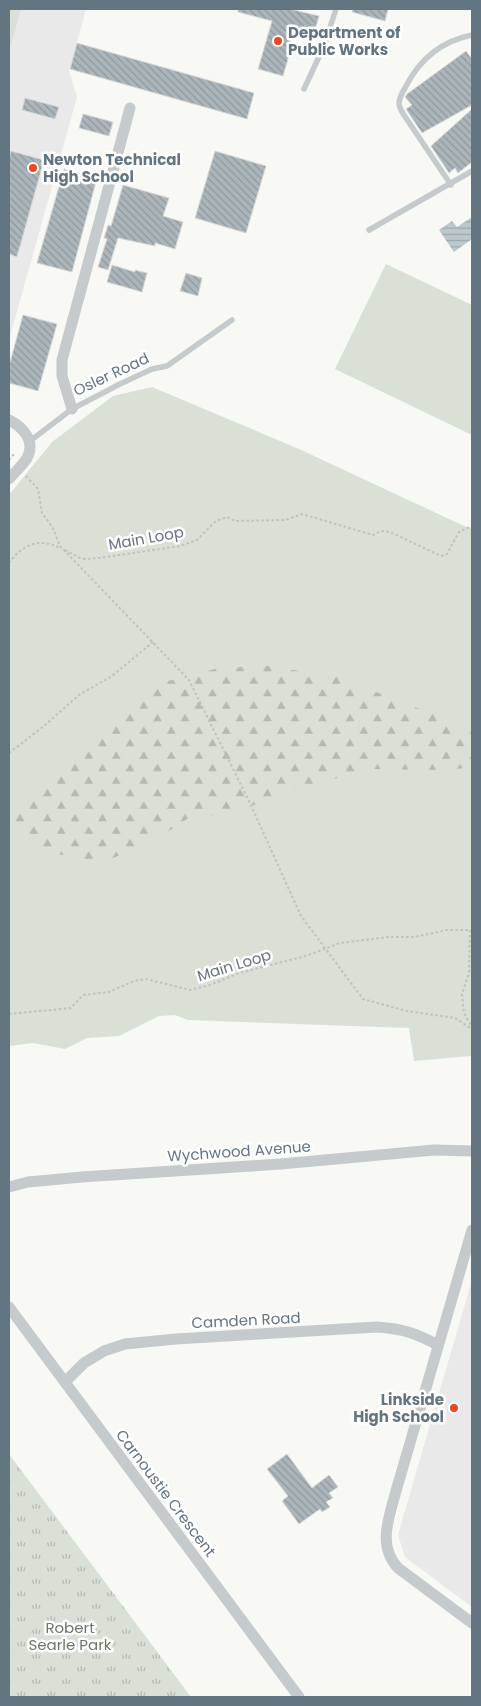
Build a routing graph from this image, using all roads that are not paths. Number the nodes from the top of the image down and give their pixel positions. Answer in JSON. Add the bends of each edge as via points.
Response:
{"nodes":[{"id":1,"x":336,"y":9,"type":"edge"},
{"id":2,"x":472,"y":34,"type":"edge"},
{"id":3,"x":304,"y":89,"type":"dead end"},
{"id":4,"x":130,"y":108,"type":"dead end"},
{"id":5,"x":472,"y":172,"type":"edge"},
{"id":6,"x":451,"y":185,"type":"junction"},
{"id":7,"x":370,"y":230,"type":"dead end"},
{"id":8,"x":232,"y":320,"type":"dead end"},
{"id":9,"x":72,"y":409,"type":"junction"},
{"id":10,"x":9,"y":420,"type":"edge"},
{"id":11,"x":30,"y":441,"type":"junction"},
{"id":12,"x":9,"y":479,"type":"edge"},
{"id":13,"x":472,"y":1151,"type":"edge"},
{"id":14,"x":9,"y":1187,"type":"edge"},
{"id":15,"x":472,"y":1230,"type":"edge"},
{"id":16,"x":9,"y":1307,"type":"edge"},
{"id":17,"x":438,"y":1345,"type":"junction"},
{"id":18,"x":65,"y":1382,"type":"junction"},
{"id":19,"x":472,"y":1623,"type":"edge"},
{"id":20,"x":299,"y":1697,"type":"edge"}],
"edges":[{"from":1,"to":3,"type":"lane","via":[[324,46]]},
{"from":2,"to":6,"type":"lane","via":[[446,43],[423,60],[400,99],[400,109]]},
{"from":4,"to":9,"type":"street","via":[[62,360],[62,376]]},
{"from":5,"to":6,"type":"lane"},
{"from":6,"to":7,"type":"lane"},
{"from":8,"to":9,"type":"lane","name":"Osler Road","via":[[167,366],[144,373]]},
{"from":9,"to":11,"type":"lane","name":"Osler Road"},
{"from":10,"to":11,"type":"street","via":[[24,430]]},
{"from":11,"to":12,"type":"street","via":[[30,452]]},
{"from":13,"to":14,"type":"street","name":"Wychwood Avenue","via":[[434,1150],[281,1164],[82,1176]]},
{"from":15,"to":17,"type":"street"},
{"from":16,"to":18,"type":"street","name":"Carnoustie Crescent"},
{"from":17,"to":18,"type":"street","name":"Camden Road","via":[[396,1328],[125,1344],[84,1363]]},
{"from":17,"to":19,"type":"street","via":[[389,1515],[385,1543],[398,1568]]},
{"from":18,"to":20,"type":"street","name":"Carnoustie Crescent"}]}
